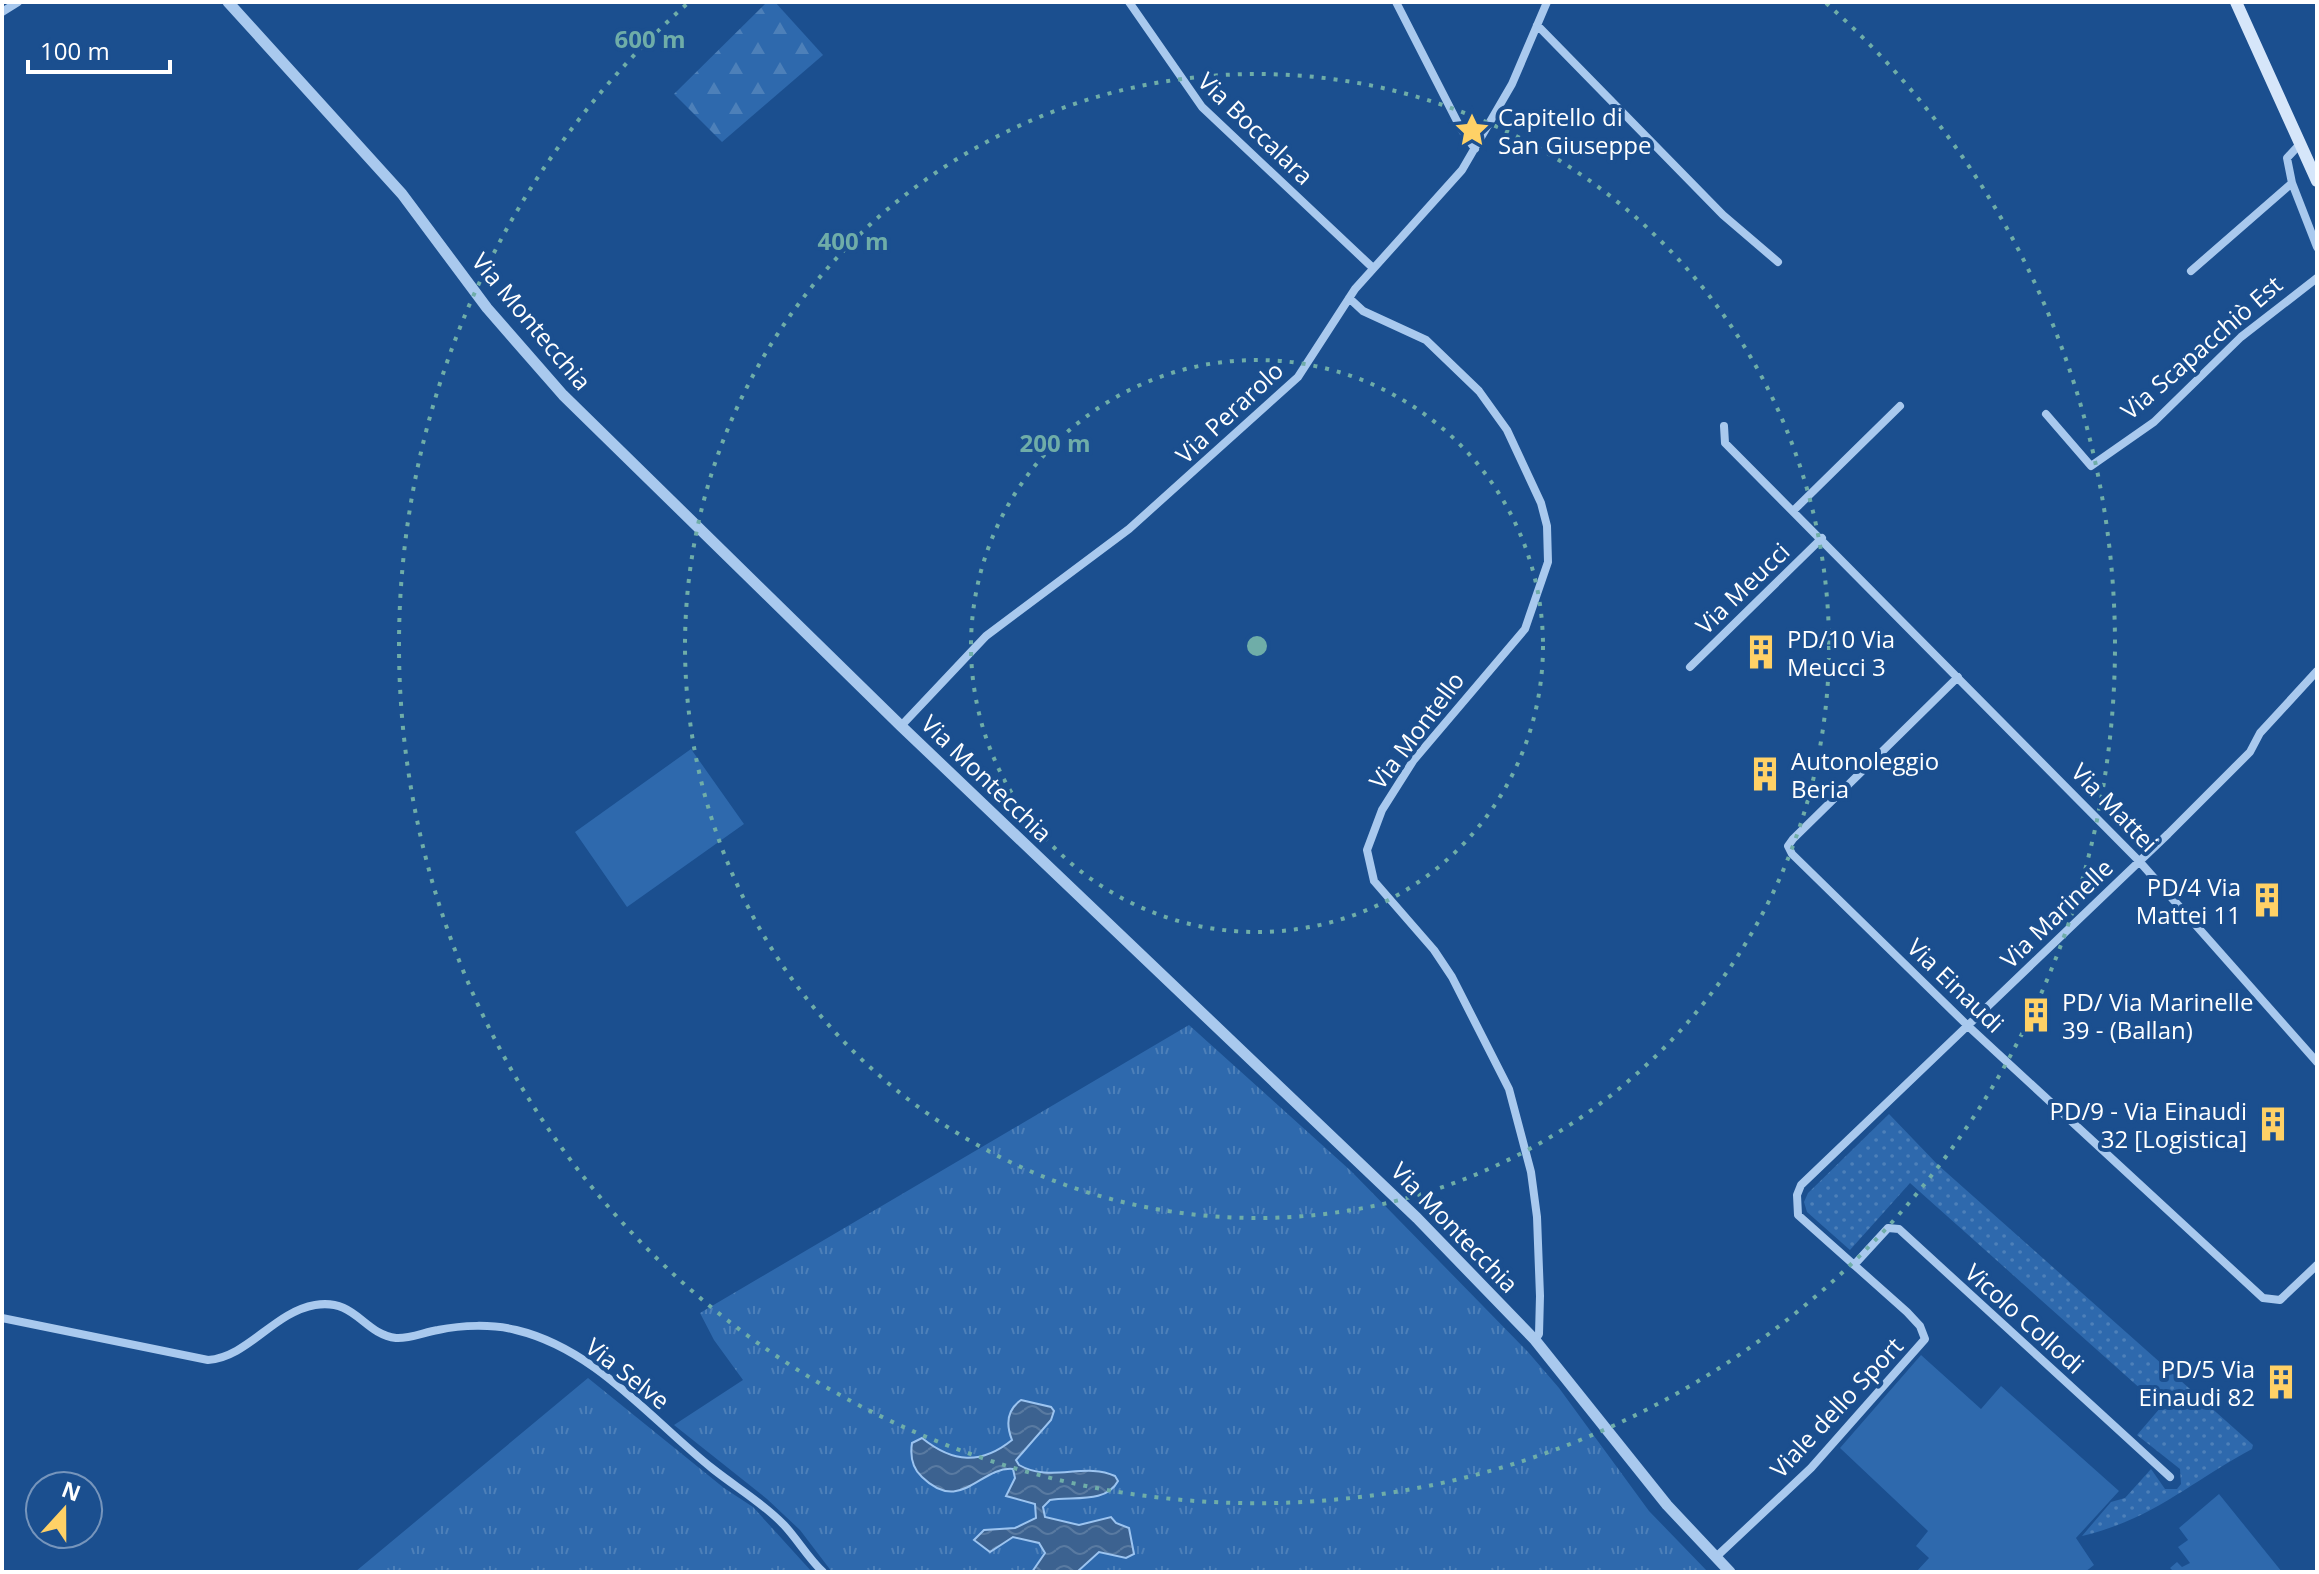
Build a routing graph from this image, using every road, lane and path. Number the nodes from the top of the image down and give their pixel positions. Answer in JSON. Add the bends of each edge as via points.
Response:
{"nodes":[{"id":1,"x":18,"y":2,"type":"edge"},
{"id":2,"x":228,"y":2,"type":"edge"},
{"id":3,"x":1129,"y":2,"type":"edge"},
{"id":4,"x":1396,"y":2,"type":"edge"},
{"id":5,"x":1547,"y":2,"type":"edge"},
{"id":6,"x":2236,"y":2,"type":"edge"},
{"id":7,"x":2,"y":12,"type":"edge"},
{"id":8,"x":1537,"y":25,"type":"junction"},
{"id":9,"x":2300,"y":144,"type":"junction"},
{"id":10,"x":1475,"y":149,"type":"junction"},
{"id":11,"x":2317,"y":181,"type":"edge"},
{"id":12,"x":2292,"y":183,"type":"junction"},
{"id":13,"x":2317,"y":247,"type":"edge"},
{"id":14,"x":1778,"y":262,"type":"dead end"},
{"id":15,"x":1373,"y":268,"type":"junction"},
{"id":16,"x":2191,"y":271,"type":"dead end"},
{"id":17,"x":2317,"y":278,"type":"edge"},
{"id":18,"x":1349,"y":298,"type":"junction"},
{"id":19,"x":1900,"y":406,"type":"dead end"},
{"id":20,"x":2046,"y":414,"type":"dead end"},
{"id":21,"x":1724,"y":426,"type":"dead end"},
{"id":22,"x":1793,"y":511,"type":"junction"},
{"id":23,"x":1822,"y":538,"type":"junction"},
{"id":24,"x":1690,"y":667,"type":"dead end"},
{"id":25,"x":2317,"y":671,"type":"edge"},
{"id":26,"x":1958,"y":677,"type":"junction"},
{"id":27,"x":901,"y":726,"type":"junction"},
{"id":28,"x":2139,"y":861,"type":"junction"},
{"id":29,"x":1968,"y":1026,"type":"junction"},
{"id":30,"x":2315,"y":1056,"type":"edge"},
{"id":31,"x":1881,"y":1107,"type":"joint"},
{"id":32,"x":1854,"y":1265,"type":"junction"},
{"id":33,"x":2317,"y":1265,"type":"edge"},
{"id":34,"x":2,"y":1318,"type":"edge"},
{"id":35,"x":1535,"y":1340,"type":"junction"},
{"id":36,"x":2170,"y":1477,"type":"dead end"},
{"id":37,"x":1716,"y":1557,"type":"junction"},
{"id":38,"x":823,"y":1572,"type":"edge"},
{"id":39,"x":1730,"y":1572,"type":"edge"}],
"edges":[{"from":1,"to":7,"type":"street"},
{"from":2,"to":27,"type":"street","name":"Via Montecchia","via":[[394,185],[487,308],[552,383]]},
{"from":3,"to":15,"type":"street","name":"Via Boccalara","via":[[1202,107]]},
{"from":4,"to":10,"type":"street"},
{"from":5,"to":8,"type":"street","name":"Via Perarolo"},
{"from":6,"to":9,"type":"main road"},
{"from":8,"to":10,"type":"street","name":"Via Perarolo","via":[[1512,84]]},
{"from":8,"to":14,"type":"street","via":[[1723,215]]},
{"from":9,"to":11,"type":"main road"},
{"from":9,"to":12,"type":"street","via":[[2287,158]]},
{"from":10,"to":15,"type":"street","name":"Via Perarolo","via":[[1448,188]]},
{"from":12,"to":13,"type":"street"},
{"from":12,"to":16,"type":"street"},
{"from":15,"to":18,"type":"street","name":"Via Perarolo"},
{"from":17,"to":20,"type":"street","name":"Via Scapacchiò Est","via":[[2241,337],[2154,422],[2091,466]]},
{"from":18,"to":27,"type":"street","name":"Via Perarolo","via":[[1286,390],[1129,529],[986,636]]},
{"from":18,"to":35,"type":"street","name":"Via Montello","via":[[1363,311],[1426,340],[1479,391],[1507,430],[1547,526],[1548,562],[1525,629],[1413,761],[1382,810],[1367,850],[1374,881],[1452,977],[1509,1089],[1537,1217],[1540,1296]]},
{"from":19,"to":22,"type":"street"},
{"from":21,"to":22,"type":"street","name":"Via Mattei","via":[[1725,443]]},
{"from":22,"to":23,"type":"street","name":"Via Mattei"},
{"from":23,"to":24,"type":"street","name":"Via Meucci"},
{"from":23,"to":26,"type":"street","name":"Via Mattei"},
{"from":25,"to":28,"type":"street","name":"Via Marinelle","via":[[2260,733],[2250,752]]},
{"from":26,"to":28,"type":"street","name":"Via Mattei"},
{"from":26,"to":29,"type":"street","name":"Via Einaudi","via":[[1788,846]]},
{"from":27,"to":35,"type":"street","name":"Via Montecchia","via":[[1339,1142]]},
{"from":28,"to":29,"type":"street","name":"Via Marinelle"},
{"from":28,"to":30,"type":"street","name":"Via Mattei"},
{"from":29,"to":31,"type":"street","name":"Via Marinelle"},
{"from":29,"to":33,"type":"street","name":"Via Einaudi","via":[[2263,1298],[2280,1300]]},
{"from":31,"to":32,"type":"street","name":"Viale dello Sport","via":[[1801,1185],[1797,1195],[1798,1215]]},
{"from":32,"to":36,"type":"street","name":"Vicolo Collodi","via":[[1888,1228],[1899,1229]]},
{"from":32,"to":37,"type":"street","name":"Viale dello Sport","via":[[1907,1312],[1925,1339],[1811,1468]]},
{"from":34,"to":38,"type":"street","name":"Via Selve","via":[[208,1360],[228,1355],[274,1322],[315,1305],[350,1309],[397,1338],[442,1329],[517,1330],[596,1368],[760,1503]]},
{"from":35,"to":37,"type":"street","name":"Via Montecchia","via":[[1667,1505]]},
{"from":37,"to":39,"type":"street","name":"Via Montecchia"}]}
